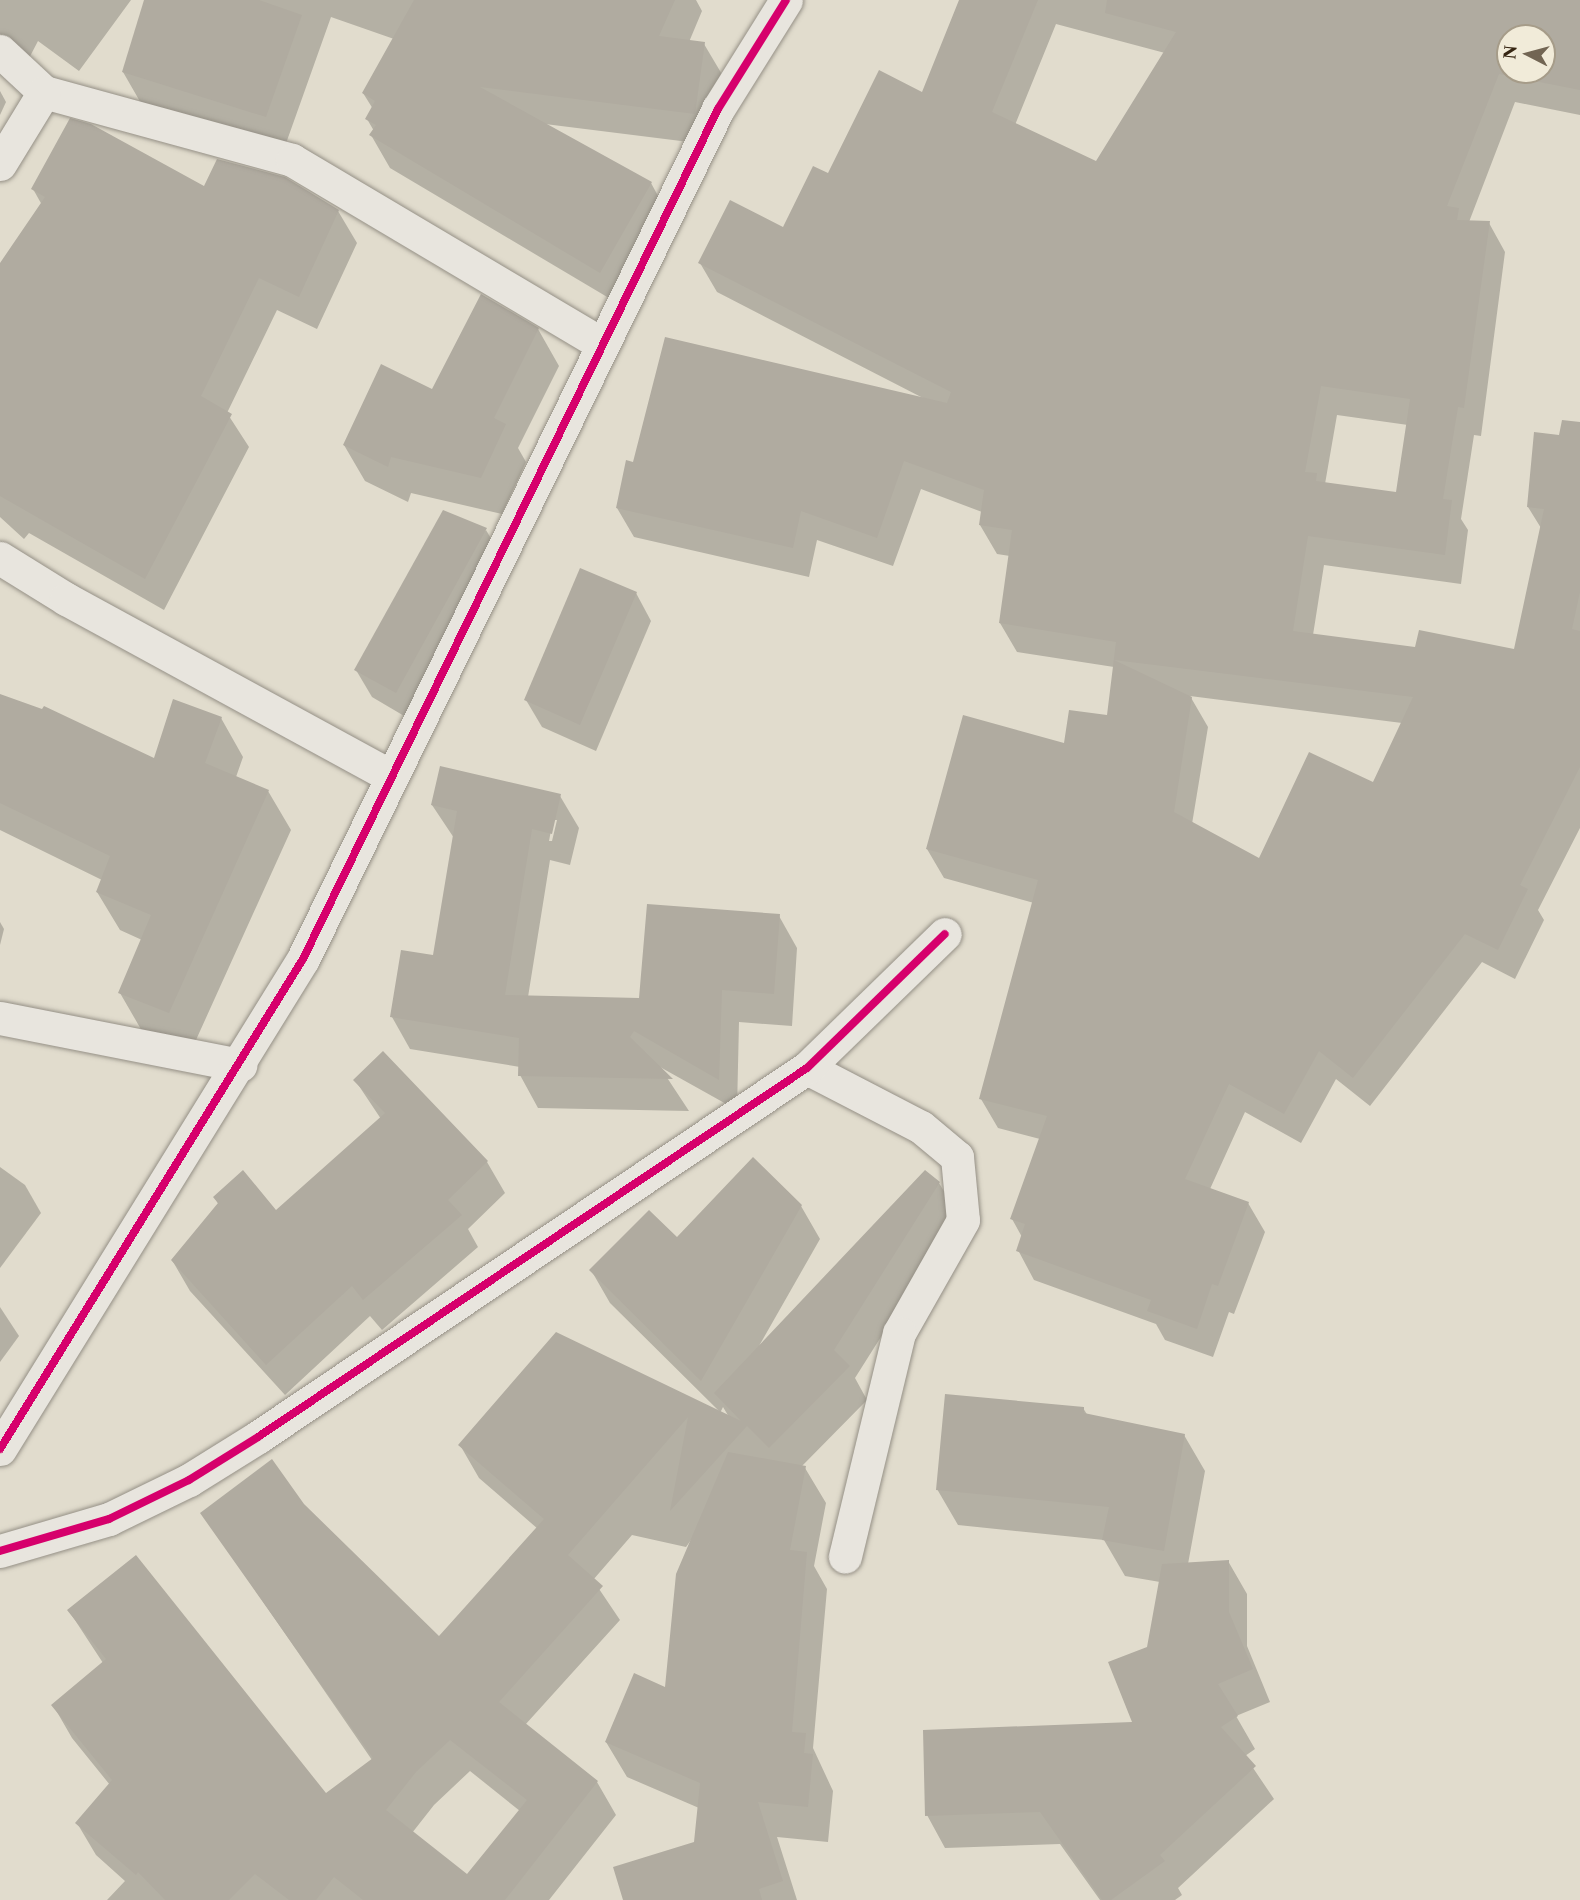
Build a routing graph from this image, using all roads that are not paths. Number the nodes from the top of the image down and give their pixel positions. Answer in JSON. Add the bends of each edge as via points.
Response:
{"nodes":[{"id":1,"x":786,"y":0,"type":"edge"},
{"id":2,"x":0,"y":51,"type":"edge"},
{"id":3,"x":44,"y":92,"type":"junction"},
{"id":4,"x":0,"y":164,"type":"edge"},
{"id":5,"x":602,"y":344,"type":"junction"},
{"id":6,"x":0,"y":558,"type":"edge"},
{"id":7,"x":392,"y":777,"type":"junction"},
{"id":8,"x":945,"y":934,"type":"dead end"},
{"id":9,"x":0,"y":1018,"type":"edge"},
{"id":10,"x":240,"y":1065,"type":"junction"},
{"id":11,"x":807,"y":1068,"type":"junction"},
{"id":12,"x":0,"y":1449,"type":"edge"},
{"id":13,"x":0,"y":1551,"type":"edge"},
{"id":14,"x":845,"y":1557,"type":"dead end"}],
"edges":[{"from":1,"to":5,"type":"street","via":[[718,109]]},
{"from":2,"to":3,"type":"street"},
{"from":3,"to":4,"type":"street"},
{"from":3,"to":5,"type":"street","via":[[292,160]]},
{"from":5,"to":7,"type":"street"},
{"from":6,"to":7,"type":"street","via":[[66,599]]},
{"from":7,"to":10,"type":"street","via":[[303,959]]},
{"from":8,"to":11,"type":"street"},
{"from":9,"to":10,"type":"street"},
{"from":10,"to":12,"type":"street"},
{"from":11,"to":13,"type":"street","via":[[189,1480],[109,1520]]},
{"from":11,"to":14,"type":"street","via":[[921,1127],[957,1157],[963,1220],[899,1333]]}]}
